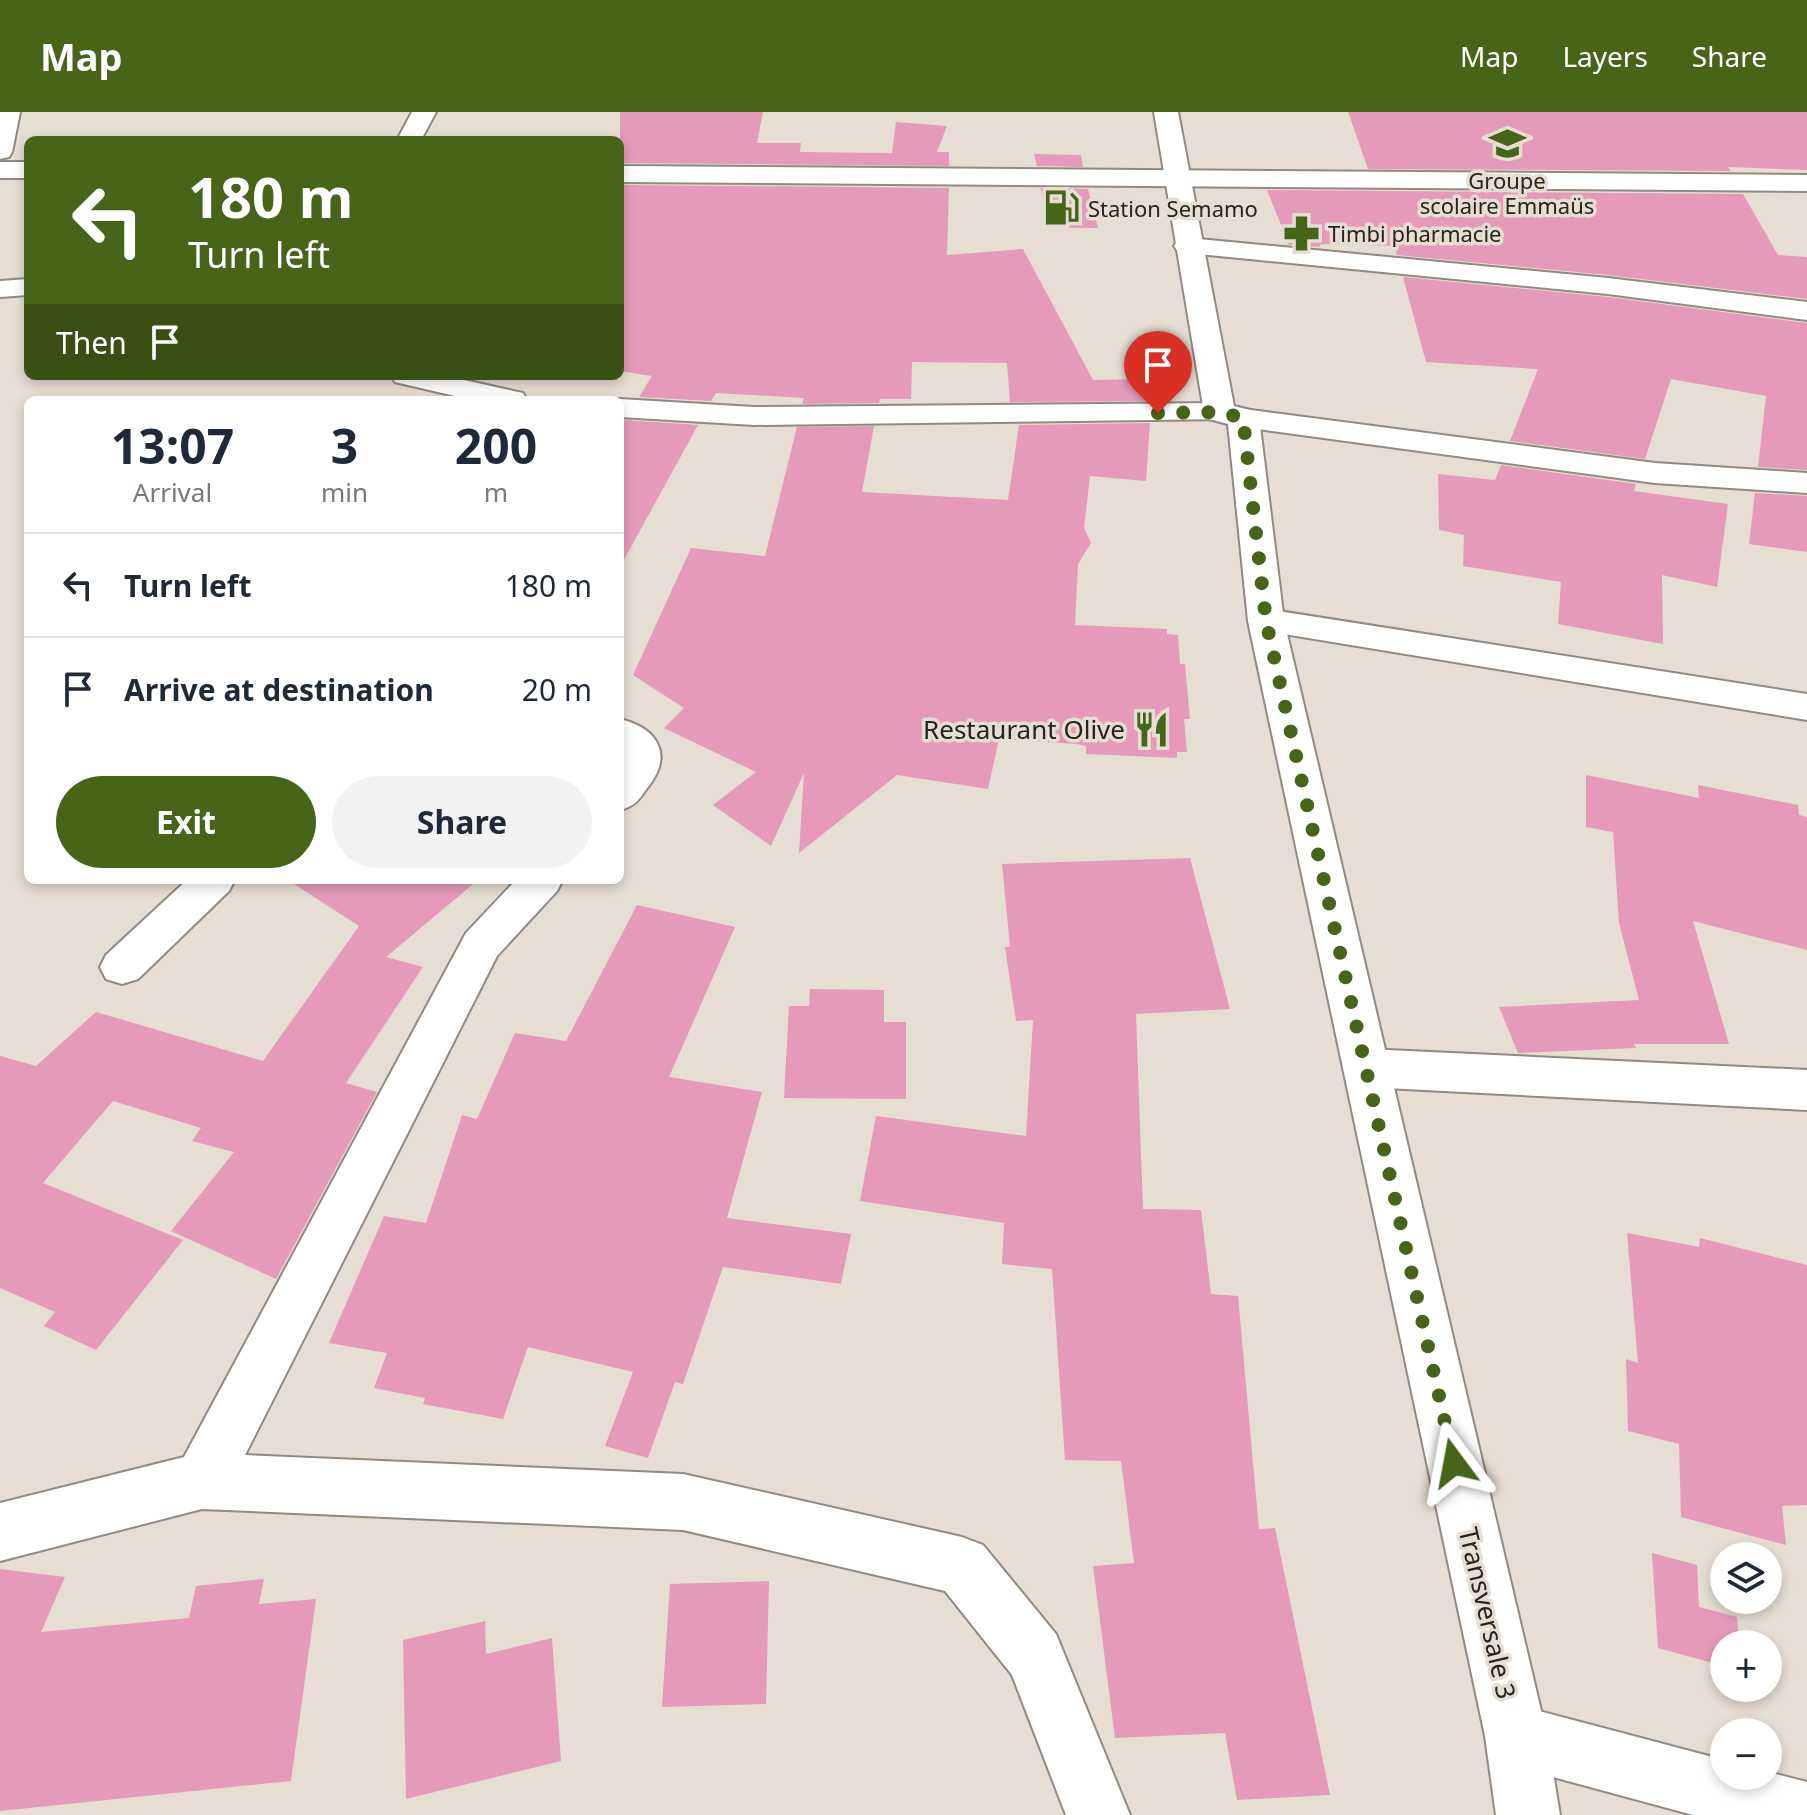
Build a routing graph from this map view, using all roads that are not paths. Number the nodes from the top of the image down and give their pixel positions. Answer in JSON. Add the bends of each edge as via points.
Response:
{"nodes":[{"id":1,"x":8,"y":112,"type":"edge"},
{"id":2,"x":424,"y":112,"type":"edge"},
{"id":3,"x":1166,"y":112,"type":"edge"},
{"id":4,"x":411,"y":136,"type":"edge"},
{"id":5,"x":0,"y":152,"type":"edge"},
{"id":6,"x":0,"y":170,"type":"edge"},
{"id":7,"x":24,"y":170,"type":"edge"},
{"id":8,"x":624,"y":174,"type":"edge"},
{"id":9,"x":1180,"y":177,"type":"junction"},
{"id":10,"x":1807,"y":183,"type":"edge"},
{"id":11,"x":1188,"y":246,"type":"junction"},
{"id":12,"x":24,"y":287,"type":"edge"},
{"id":13,"x":0,"y":289,"type":"edge"},
{"id":14,"x":1807,"y":311,"type":"edge"},
{"id":15,"x":424,"y":380,"type":"edge"},
{"id":16,"x":494,"y":396,"type":"edge"},
{"id":17,"x":624,"y":408,"type":"edge"},
{"id":18,"x":1232,"y":415,"type":"junction"},
{"id":19,"x":1807,"y":483,"type":"edge"},
{"id":20,"x":1266,"y":621,"type":"junction"},
{"id":21,"x":1807,"y":707,"type":"edge"},
{"id":22,"x":624,"y":733,"type":"edge"},
{"id":23,"x":624,"y":791,"type":"edge"},
{"id":24,"x":210,"y":884,"type":"edge"},
{"id":25,"x":538,"y":884,"type":"edge"},
{"id":26,"x":122,"y":967,"type":"dead end"},
{"id":27,"x":1366,"y":1068,"type":"junction"},
{"id":28,"x":1807,"y":1090,"type":"edge"},
{"id":29,"x":202,"y":1481,"type":"junction"},
{"id":30,"x":0,"y":1532,"type":"edge"},
{"id":31,"x":1516,"y":1736,"type":"junction"},
{"id":32,"x":1807,"y":1814,"type":"edge"},
{"id":33,"x":1098,"y":1815,"type":"edge"},
{"id":34,"x":1528,"y":1815,"type":"edge"}],
"edges":[{"from":1,"to":5,"type":"street"},
{"from":2,"to":4,"type":"street"},
{"from":3,"to":9,"type":"street","name":"Transversale 3"},
{"from":6,"to":7,"type":"street"},
{"from":8,"to":9,"type":"street"},
{"from":9,"to":10,"type":"street"},
{"from":9,"to":11,"type":"street","name":"Transversale 3"},
{"from":11,"to":14,"type":"street","via":[[1608,286]]},
{"from":11,"to":18,"type":"street","name":"Transversale 3"},
{"from":12,"to":13,"type":"street"},
{"from":15,"to":16,"type":"street"},
{"from":17,"to":18,"type":"street","via":[[754,416]]},
{"from":18,"to":19,"type":"street","via":[[1655,473]]},
{"from":18,"to":20,"type":"street","name":"Transversale 3"},
{"from":20,"to":21,"type":"street"},
{"from":20,"to":27,"type":"street","name":"Transversale 3"},
{"from":22,"to":23,"type":"street","via":[[642,751],[641,769]]},
{"from":24,"to":26,"type":"street"},
{"from":25,"to":29,"type":"street","via":[[481,945]]},
{"from":27,"to":28,"type":"street"},
{"from":27,"to":31,"type":"street","name":"Transversale 3"},
{"from":29,"to":30,"type":"street"},
{"from":29,"to":33,"type":"street","via":[[683,1502],[962,1566],[1035,1655]]},
{"from":31,"to":32,"type":"street"},
{"from":31,"to":34,"type":"street","name":"Transversale 3"}]}
